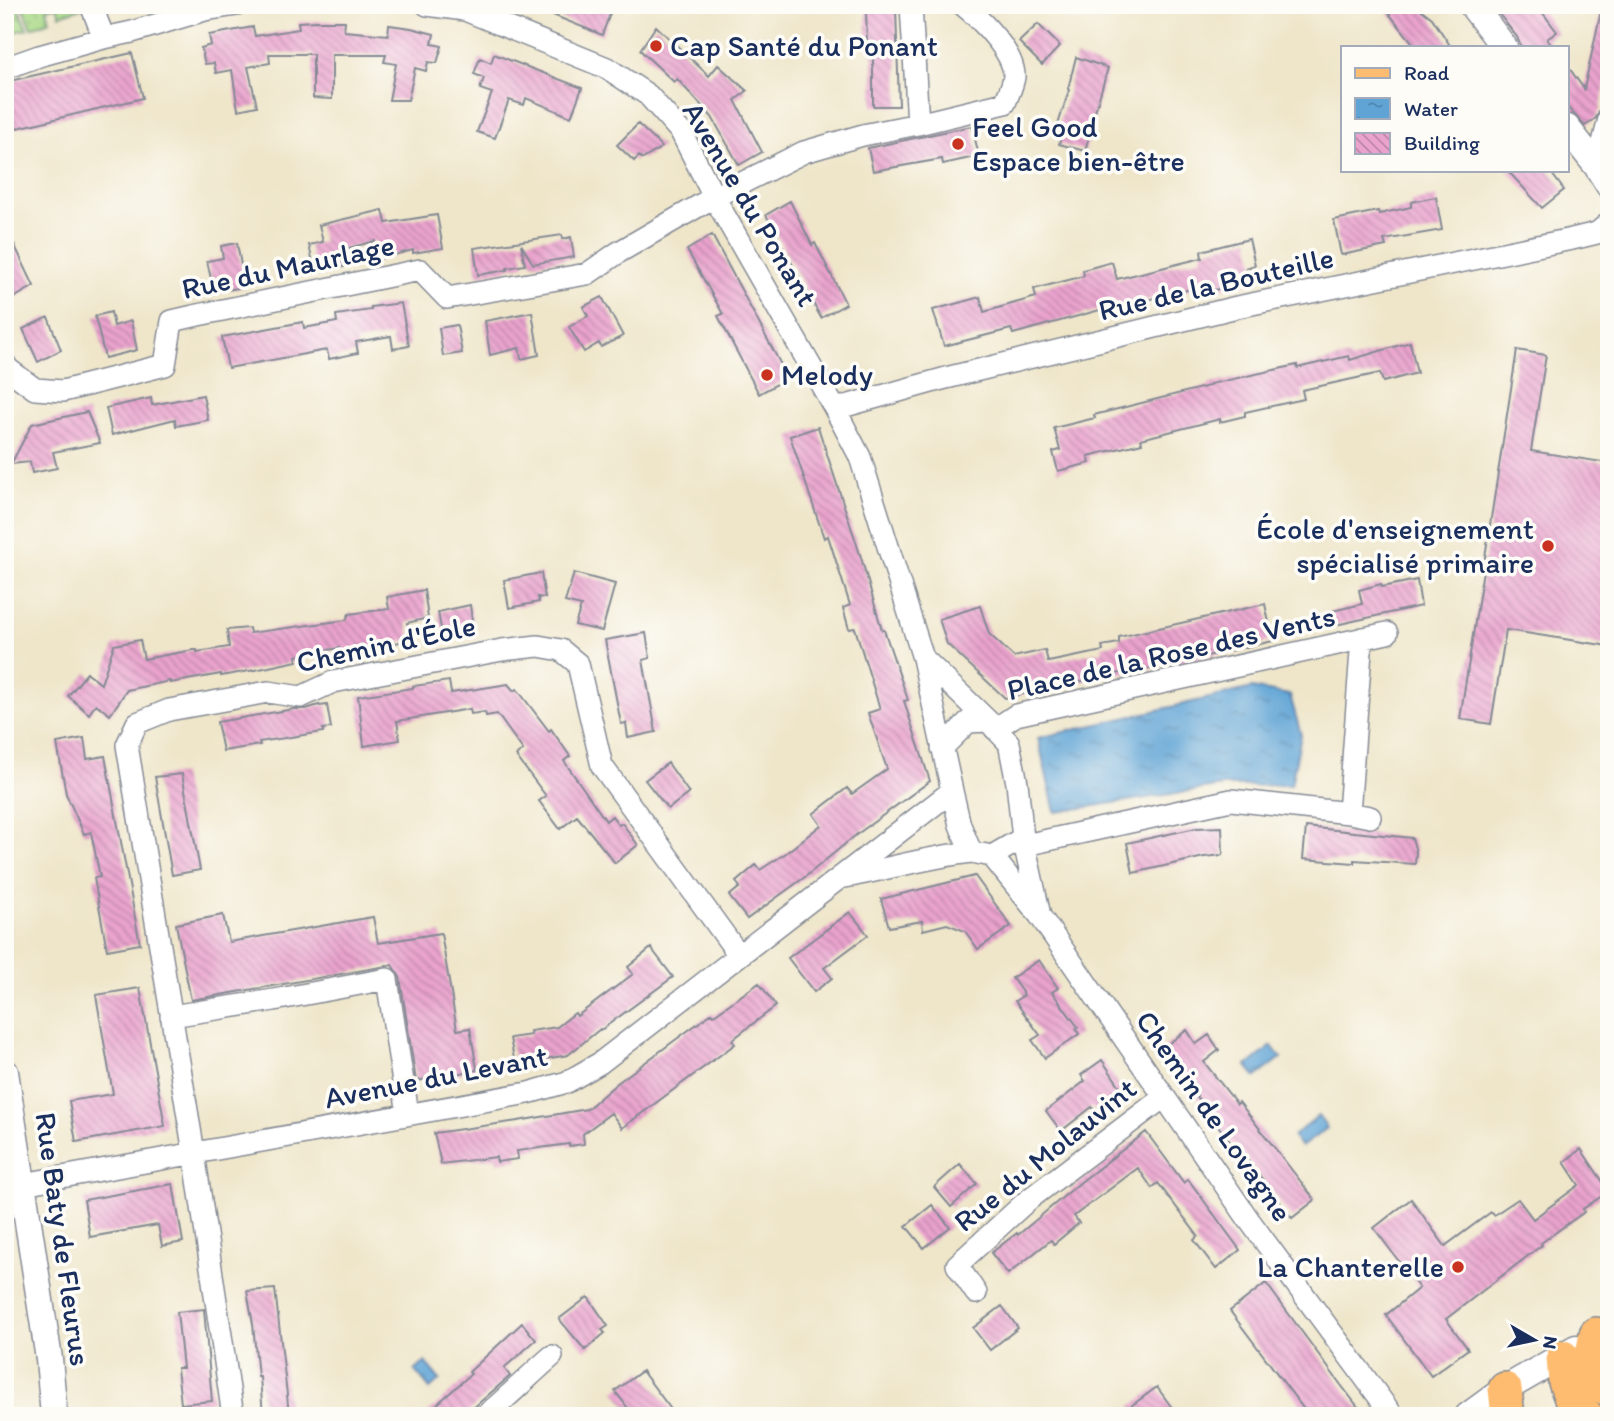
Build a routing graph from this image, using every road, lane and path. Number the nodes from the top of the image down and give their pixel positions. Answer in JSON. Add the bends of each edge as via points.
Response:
{"nodes":[{"id":1,"x":91,"y":5,"type":"edge"},
{"id":2,"x":237,"y":5,"type":"edge"},
{"id":3,"x":426,"y":5,"type":"edge"},
{"id":4,"x":911,"y":5,"type":"edge"},
{"id":5,"x":963,"y":5,"type":"edge"},
{"id":6,"x":1472,"y":5,"type":"edge"},
{"id":7,"x":103,"y":38,"type":"junction"},
{"id":8,"x":1503,"y":46,"type":"edge"},
{"id":9,"x":5,"y":68,"type":"edge"},
{"id":10,"x":1609,"y":120,"type":"edge"},
{"id":11,"x":919,"y":124,"type":"junction"},
{"id":12,"x":1568,"y":129,"type":"edge"},
{"id":13,"x":1603,"y":176,"type":"edge"},
{"id":14,"x":714,"y":197,"type":"junction"},
{"id":15,"x":1609,"y":223,"type":"edge"},
{"id":16,"x":5,"y":364,"type":"edge"},
{"id":17,"x":835,"y":409,"type":"junction"},
{"id":18,"x":1387,"y":633,"type":"dead end"},
{"id":19,"x":1362,"y":638,"type":"junction"},
{"id":20,"x":923,"y":658,"type":"junction"},
{"id":21,"x":991,"y":725,"type":"junction"},
{"id":22,"x":942,"y":748,"type":"junction"},
{"id":23,"x":952,"y":791,"type":"junction"},
{"id":24,"x":1024,"y":841,"type":"junction"},
{"id":25,"x":982,"y":854,"type":"junction"},
{"id":26,"x":839,"y":878,"type":"junction"},
{"id":27,"x":1040,"y":916,"type":"junction"},
{"id":28,"x":739,"y":955,"type":"junction"},
{"id":29,"x":171,"y":1016,"type":"junction"},
{"id":30,"x":5,"y":1072,"type":"edge"},
{"id":31,"x":1164,"y":1097,"type":"junction"},
{"id":32,"x":408,"y":1114,"type":"junction"},
{"id":33,"x":194,"y":1153,"type":"junction"},
{"id":34,"x":23,"y":1184,"type":"junction"},
{"id":35,"x":976,"y":1293,"type":"dead end"},
{"id":36,"x":1602,"y":1330,"type":"edge"},
{"id":37,"x":552,"y":1356,"type":"dead end"},
{"id":38,"x":1563,"y":1357,"type":"junction"},
{"id":39,"x":1609,"y":1390,"type":"edge"},
{"id":40,"x":1507,"y":1403,"type":"edge"},
{"id":41,"x":1609,"y":1414,"type":"edge"},
{"id":42,"x":54,"y":1416,"type":"edge"},
{"id":43,"x":233,"y":1416,"type":"edge"},
{"id":44,"x":485,"y":1416,"type":"edge"},
{"id":45,"x":1393,"y":1416,"type":"edge"},
{"id":46,"x":1468,"y":1416,"type":"edge"},
{"id":47,"x":1587,"y":1416,"type":"edge"},
{"id":48,"x":1602,"y":1416,"type":"edge"}],
"edges":[{"from":1,"to":7,"type":"street"},
{"from":2,"to":7,"type":"street"},
{"from":3,"to":14,"type":"street","name":"Avenue du Ponant","via":[[465,10],[607,68],[648,95],[681,132]]},
{"from":4,"to":11,"type":"street"},
{"from":5,"to":11,"type":"street","name":"Rue du Maurlage","via":[[1006,50],[1014,75],[1005,103]]},
{"from":6,"to":8,"type":"street"},
{"from":7,"to":9,"type":"street"},
{"from":10,"to":13,"type":"street"},
{"from":11,"to":14,"type":"street","name":"Rue du Maurlage","via":[[804,152]]},
{"from":12,"to":13,"type":"street"},
{"from":14,"to":16,"type":"street","name":"Rue du Maurlage","via":[[587,274],[447,298],[420,270],[198,315],[172,321],[165,365],[63,391],[35,389]]},
{"from":14,"to":17,"type":"street","name":"Avenue du Ponant"},
{"from":15,"to":17,"type":"street","name":"Rue de la Bouteille","via":[[1597,233],[1237,307]]},
{"from":17,"to":20,"type":"street","via":[[860,457]]},
{"from":18,"to":19,"type":"street","name":"Place de la Rose des Vents"},
{"from":19,"to":21,"type":"street","name":"Place de la Rose des Vents","via":[[1016,715]]},
{"from":19,"to":24,"type":"street","name":"Place de la Rose des Vents","via":[[1359,815],[1231,800]]},
{"from":20,"to":21,"type":"street"},
{"from":20,"to":22,"type":"street"},
{"from":21,"to":22,"type":"street","name":"Place de la Rose des Vents","via":[[968,722]]},
{"from":21,"to":24,"type":"street","name":"Chemin de Lovagne","via":[[1009,743]]},
{"from":22,"to":23,"type":"street","name":"Chemin de Lovagne"},
{"from":23,"to":25,"type":"street","name":"Chemin de Lovagne","via":[[960,825]]},
{"from":23,"to":26,"type":"street","name":"Avenue du Levant"},
{"from":24,"to":25,"type":"street","name":"Place de la Rose des Vents"},
{"from":24,"to":27,"type":"street","name":"Chemin de Lovagne"},
{"from":25,"to":26,"type":"street","name":"Avenue du Levant","via":[[942,855]]},
{"from":25,"to":27,"type":"street","name":"Chemin de Lovagne"},
{"from":26,"to":28,"type":"street","name":"Avenue du Levant"},
{"from":27,"to":31,"type":"street","name":"Chemin de Lovagne"},
{"from":28,"to":29,"type":"street","name":"Chemin d'Éole","via":[[602,766],[578,664],[561,650],[538,646],[333,681],[301,697],[268,692],[169,710],[137,723],[127,745]]},
{"from":28,"to":32,"type":"street","name":"Avenue du Levant","via":[[600,1063],[567,1082]]},
{"from":29,"to":32,"type":"street","via":[[387,979]]},
{"from":29,"to":33,"type":"street","name":"Chemin d'Éole"},
{"from":30,"to":34,"type":"street","name":"Rue Baty de Fleurus"},
{"from":31,"to":35,"type":"street","name":"Rue du Molauvint","via":[[1028,1200],[957,1265]]},
{"from":31,"to":45,"type":"street","name":"Chemin de Lovagne"},
{"from":32,"to":33,"type":"street","name":"Avenue du Levant"},
{"from":33,"to":34,"type":"street","name":"Avenue du Levant"},
{"from":33,"to":43,"type":"street","name":"Chemin d'Éole"},
{"from":34,"to":42,"type":"street","name":"Rue Baty de Fleurus"},
{"from":36,"to":38,"type":"street"},
{"from":36,"to":39,"type":"main road","via":[[1590,1365],[1597,1384]]},
{"from":37,"to":44,"type":"street"},
{"from":38,"to":40,"type":"street"},
{"from":38,"to":47,"type":"main road","via":[[1573,1404]]},
{"from":40,"to":46,"type":"street"},
{"from":41,"to":48,"type":"main road"}]}
